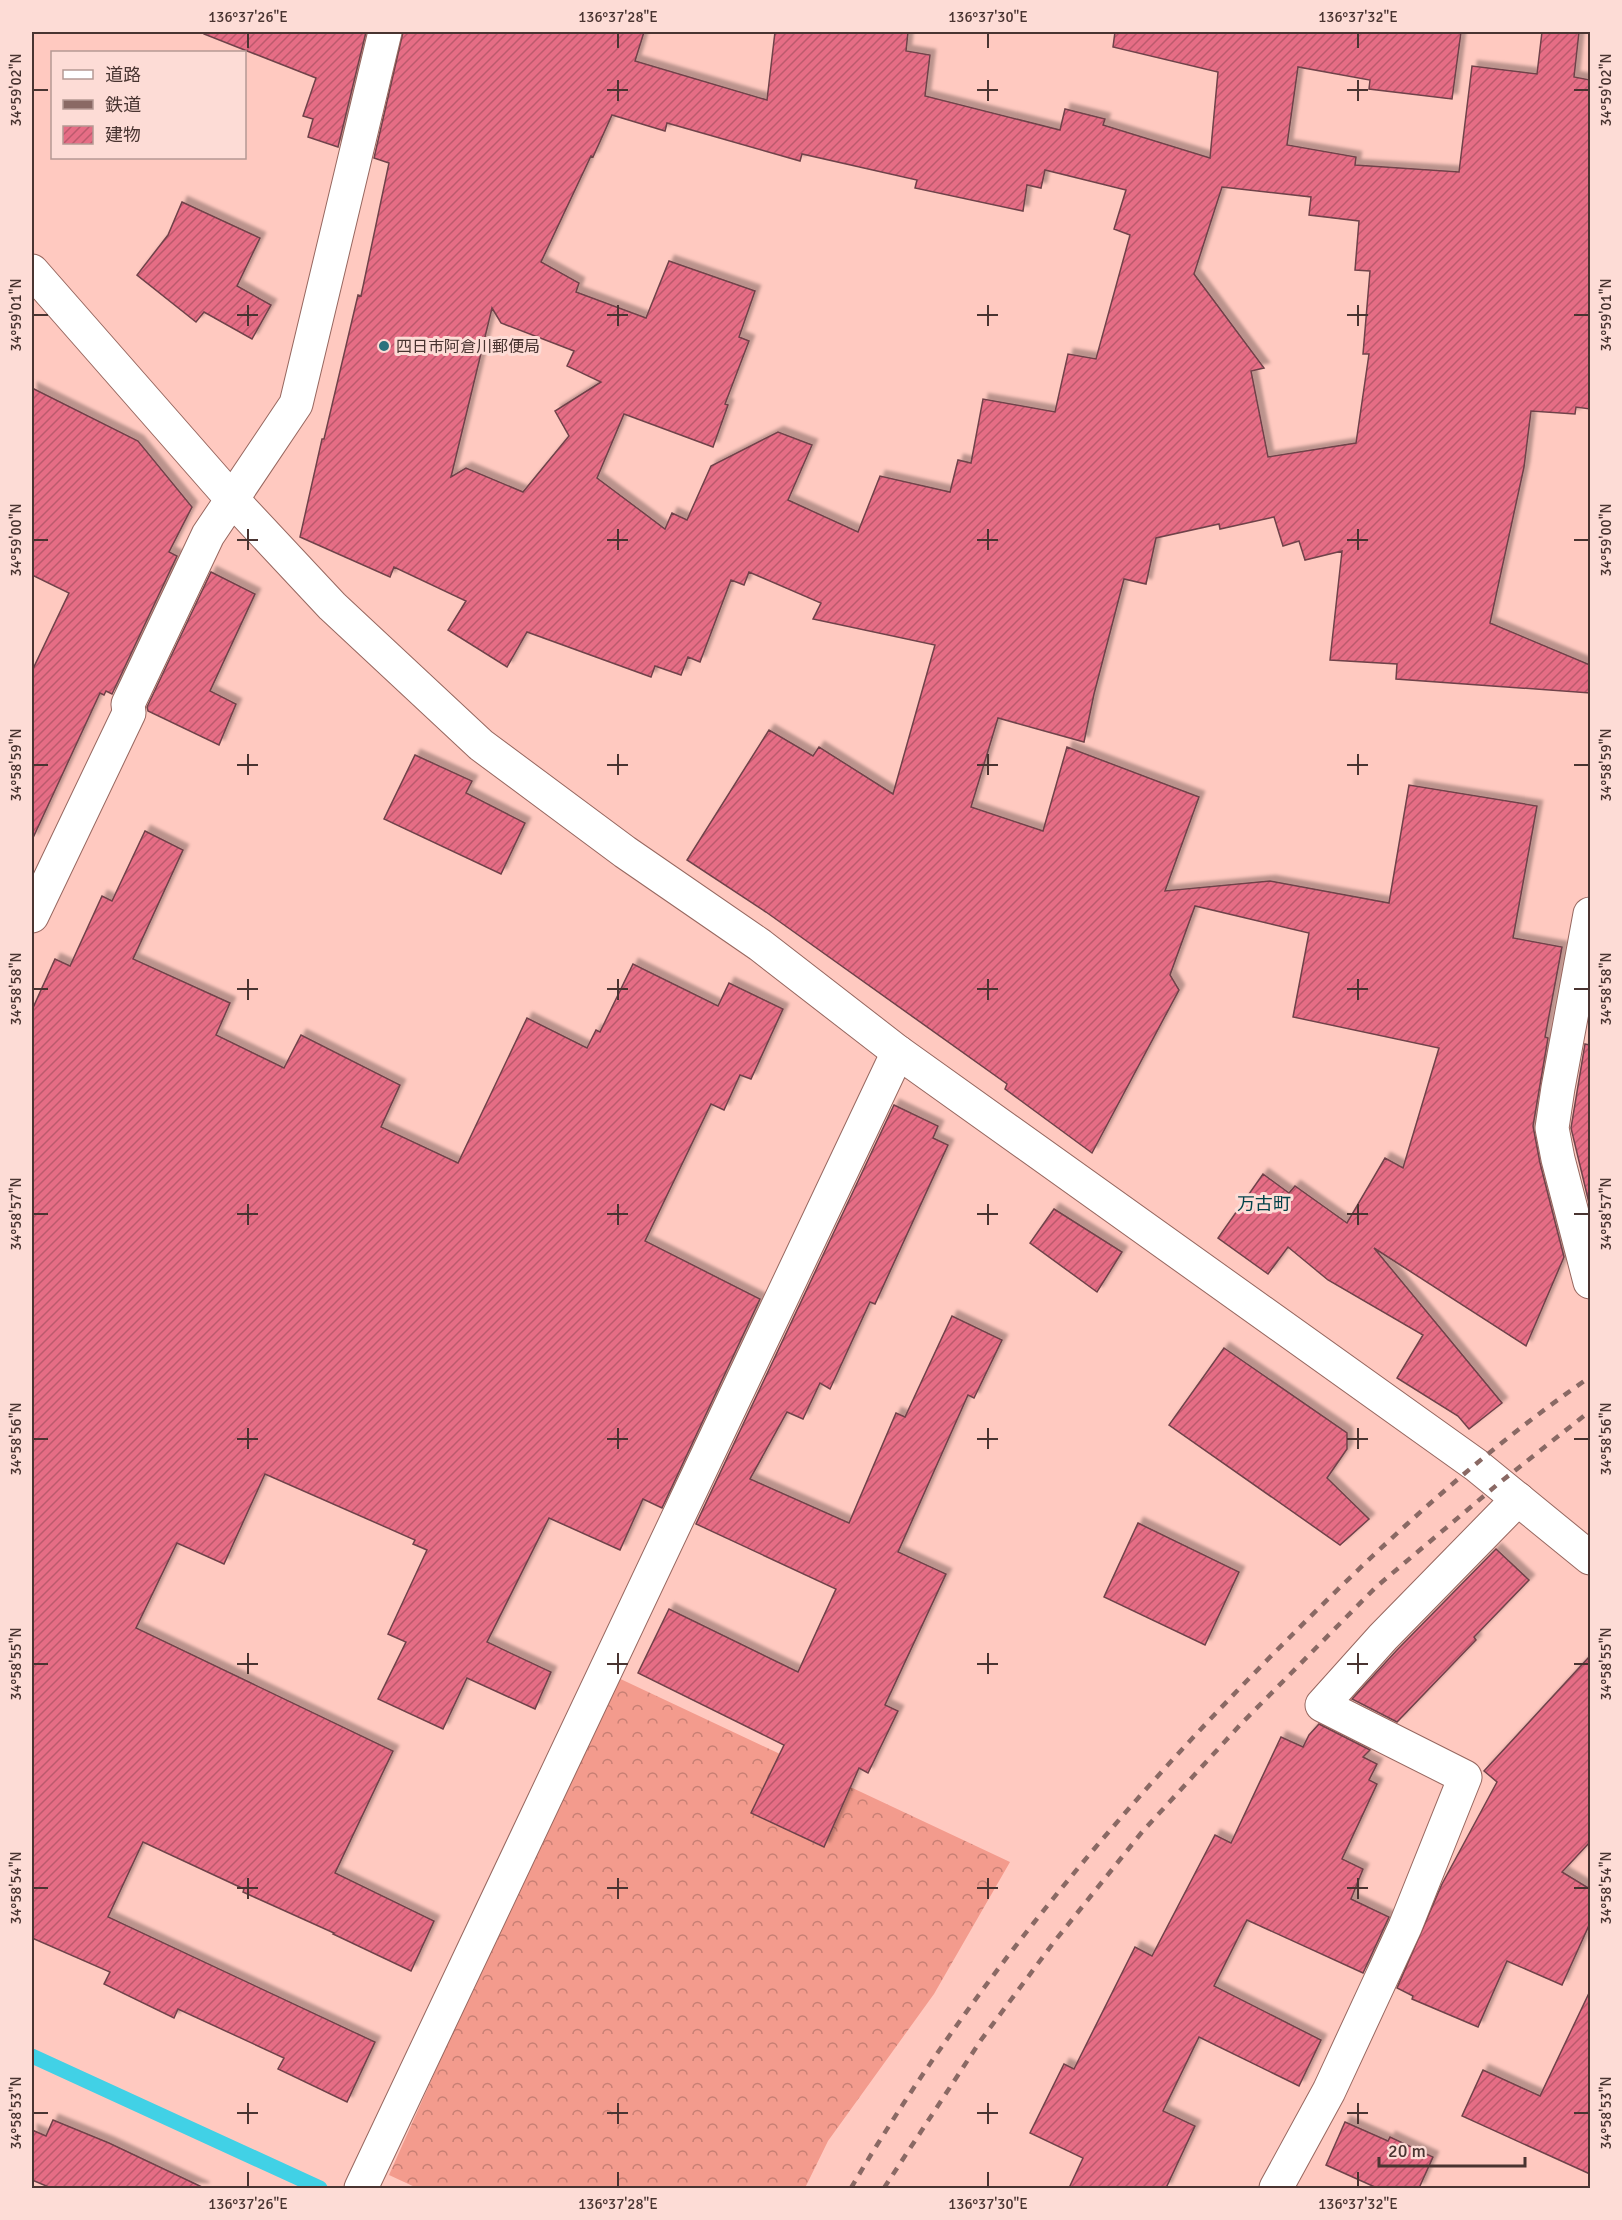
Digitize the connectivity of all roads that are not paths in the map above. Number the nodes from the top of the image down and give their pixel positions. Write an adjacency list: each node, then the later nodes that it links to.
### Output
1 (385, 32): 3 (street)
2 (32, 271): 3 (street)
3 (231, 498): 5 (street); 6 (street)
4 (1590, 914): 7 (street)
5 (32, 916)
6 (898, 1052): 8 (street); 10 (street)
7 (1590, 1282)
8 (1518, 1499): 9 (street); 11 (street)
9 (1590, 1558)
10 (361, 2188)
11 (1276, 2188)

